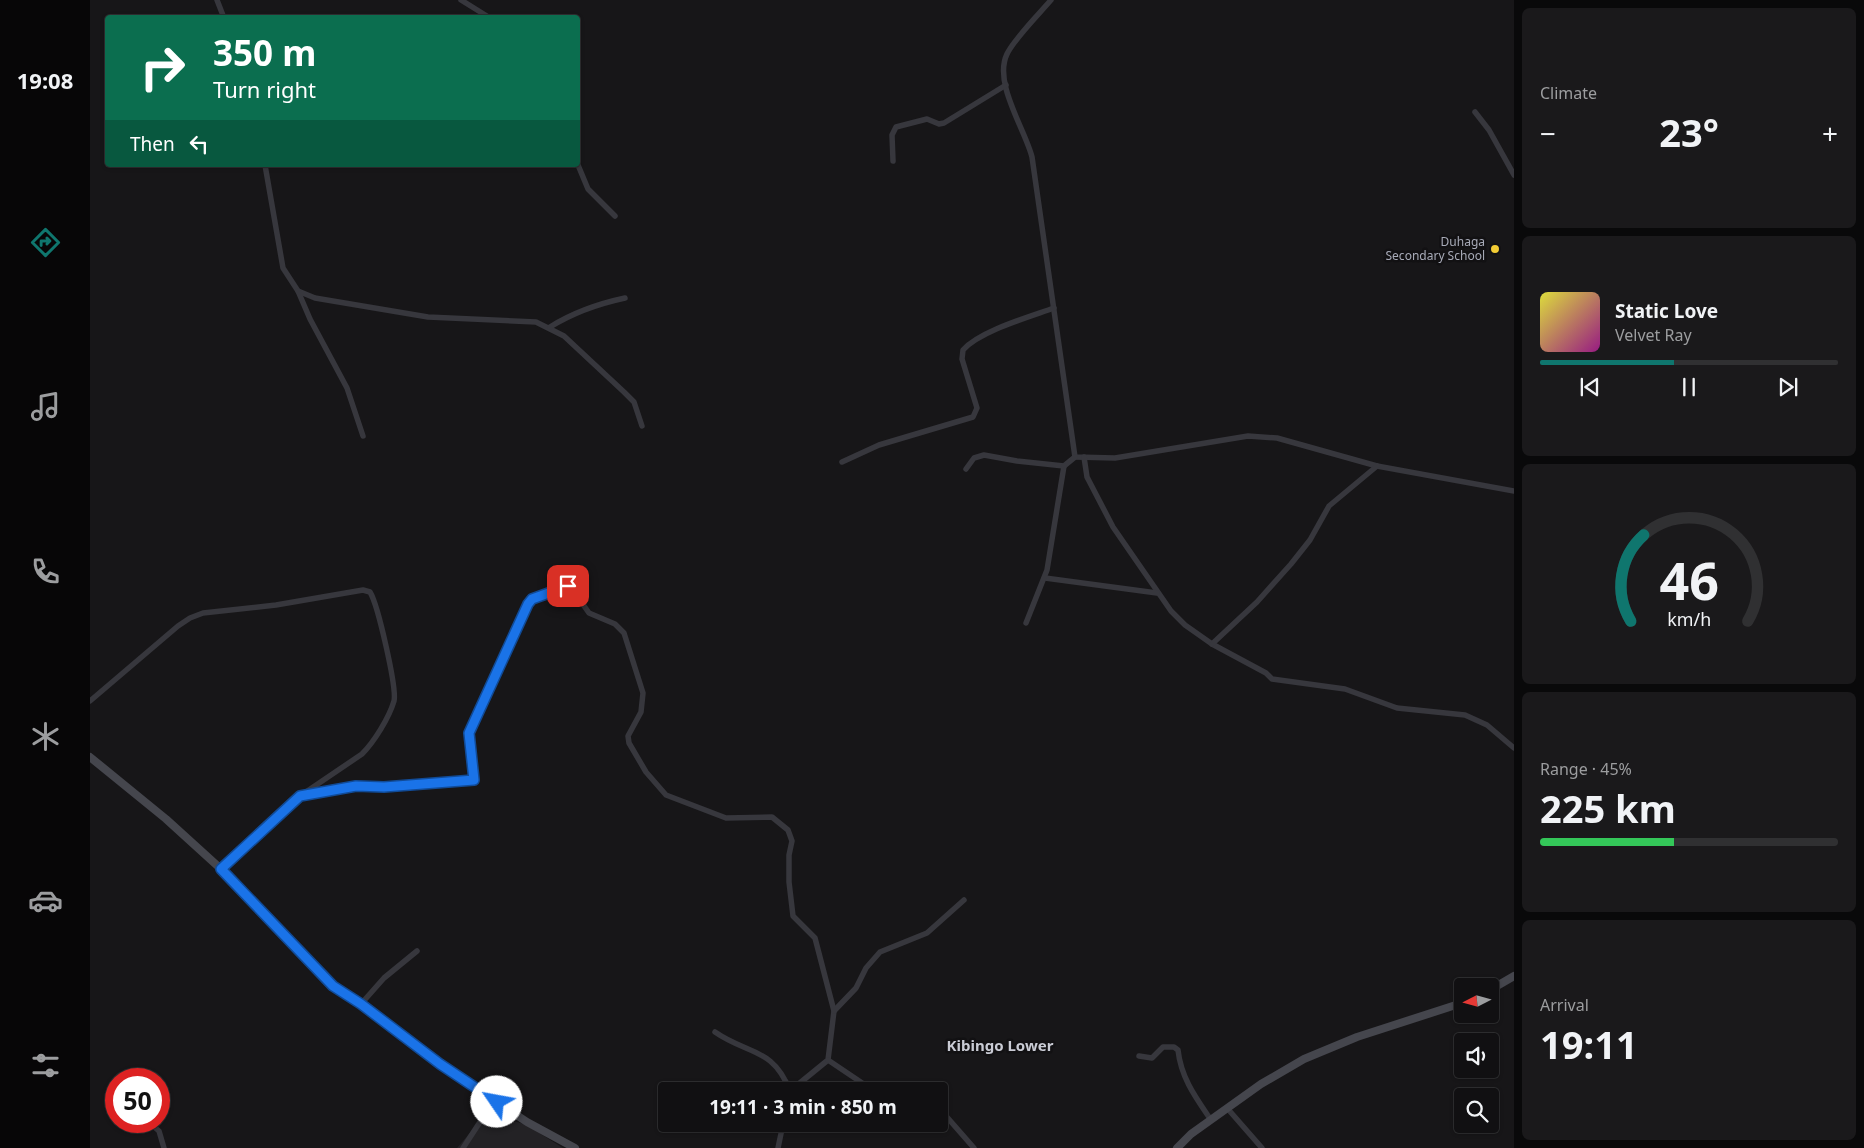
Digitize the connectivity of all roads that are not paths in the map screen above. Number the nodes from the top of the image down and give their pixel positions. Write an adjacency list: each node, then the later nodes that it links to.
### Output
1 (217, 0): 4 (street)
2 (461, 0): 5 (street)
3 (1051, 0): 6 (street)
4 (223, 15)
5 (485, 15)
6 (1006, 85): 8 (street); 15 (street)
7 (1475, 112): 11 (street)
8 (892, 161)
9 (265, 167): 13 (street)
10 (579, 167): 12 (street)
11 (1514, 175)
12 (615, 216)
13 (298, 291): 16 (street); 18 (street)
14 (625, 298): 16 (street)
15 (1054, 308): 20 (street); 21 (street)
16 (550, 327): 17 (street)
17 (642, 426)
18 (363, 436)
19 (1084, 456): 20 (street); 23 (street); 27 (street)
20 (1075, 458): 22 (street)
21 (842, 462)
22 (1064, 466): 24 (street); 26 (street)
23 (1376, 466): 25 (street); 29 (street)
24 (966, 468)
25 (1514, 491)
26 (1045, 578): 27 (street); 28 (street)
27 (1157, 592): 29 (street)
28 (1026, 624)
29 (1212, 644): 31 (street)
30 (90, 700): 33 (street)
31 (1514, 748)
32 (90, 757): 34 (main road)
33 (300, 796): 34 (street); 41 (street)
34 (221, 869): 39 (main road)
35 (964, 900): 41 (street)
36 (417, 950): 39 (street)
37 (1514, 976): 38 (main road)
38 (1499, 985)
39 (361, 1004): 48 (main road)
40 (1454, 1006): 49 (main road)
41 (834, 1011): 44 (street)
42 (716, 1032): 45 (street)
43 (1139, 1056): 51 (street)
44 (828, 1060): 46 (street); 47 (street)
45 (786, 1082)
46 (801, 1082)
47 (861, 1082)
48 (497, 1102): 55 (street); 56 (main road)
49 (1227, 1108): 51 (main road); 60 (street)
50 (948, 1118): 58 (street)
51 (1211, 1120): 59 (main road)
52 (781, 1132): 57 (street)
53 (160, 1133): 54 (street)
54 (164, 1148)
55 (463, 1148)
56 (576, 1148)
57 (778, 1148)
58 (974, 1148)
59 (1177, 1148)
60 (1262, 1148)

